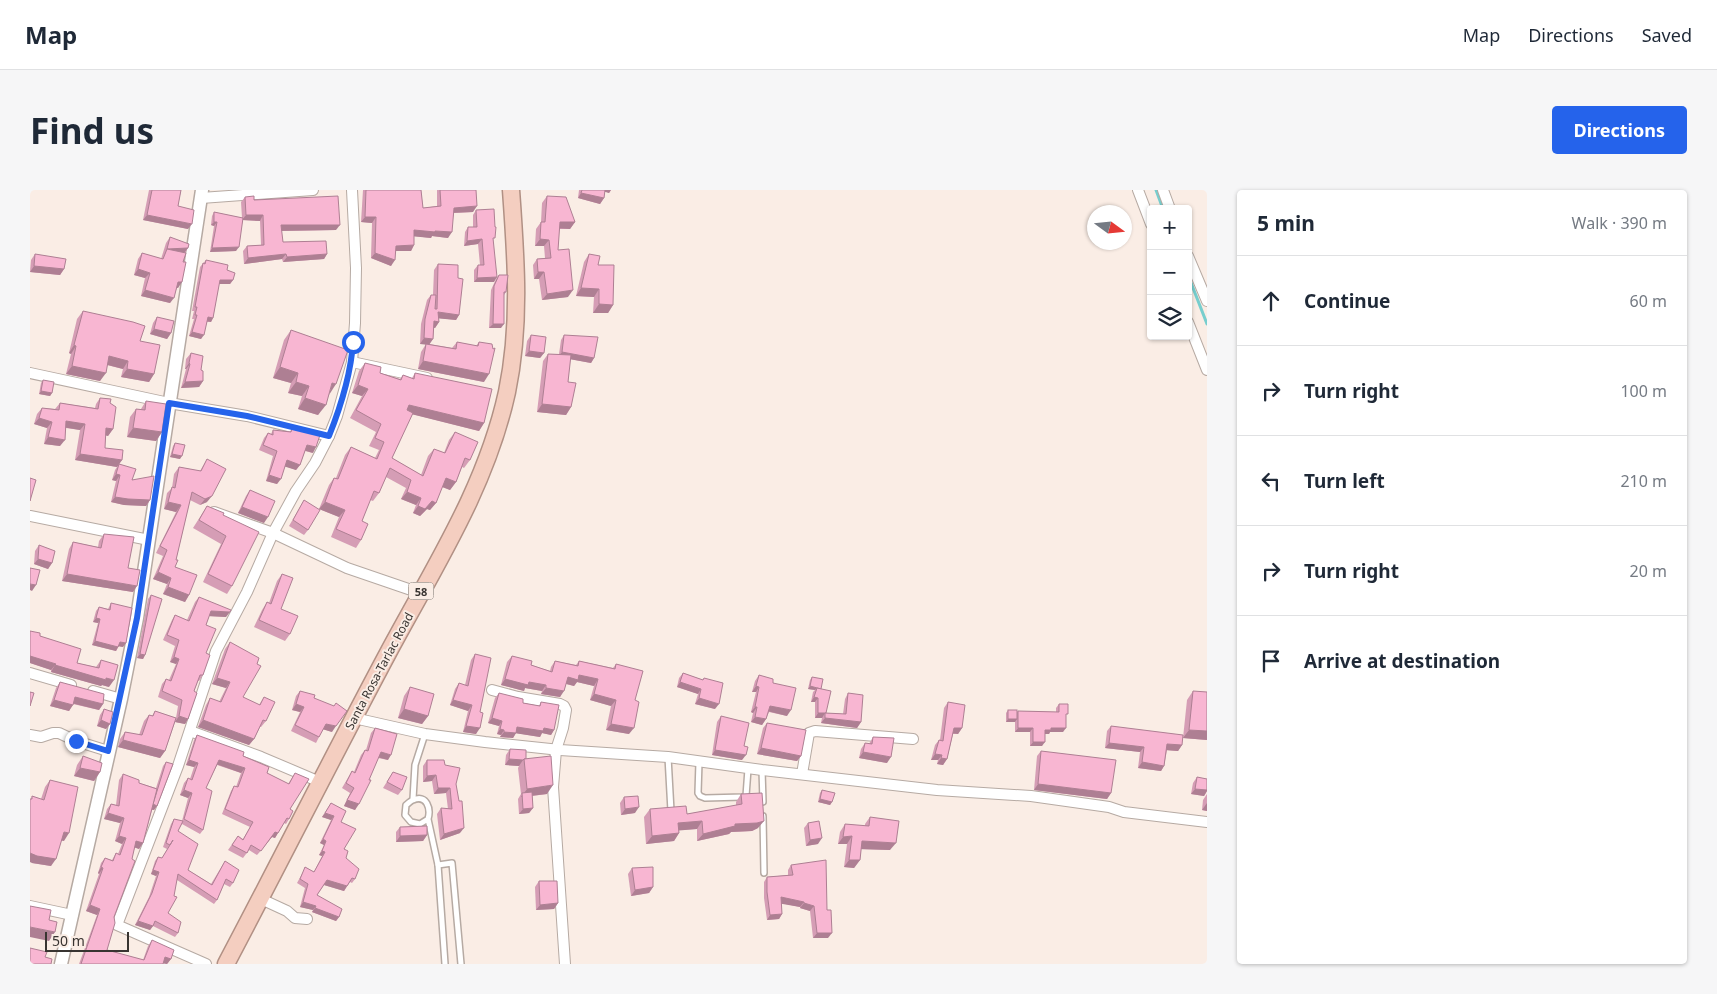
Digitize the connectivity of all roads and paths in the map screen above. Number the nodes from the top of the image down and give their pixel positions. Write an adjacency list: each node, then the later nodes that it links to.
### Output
1 (313, 190): 6 (street)
2 (352, 190): 13 (street)
3 (511, 190): 23 (highway, Santa Rosa-Tarlac Road / 58)
4 (1138, 190): 9 (street)
5 (1163, 190): 8 (street)
6 (270, 191): 7 (street)
7 (202, 194): 17 (street)
8 (1169, 205)
9 (1147, 214)
10 (1192, 265): 11 (street)
11 (1207, 301)
12 (1192, 332): 14 (street)
13 (352, 362): 16 (street); 18 (street)
14 (1207, 370)
15 (30, 373): 17 (street)
16 (434, 379)
17 (169, 403): 18 (street); 22 (street)
18 (329, 436): 21 (street)
19 (206, 509): 21 (street)
20 (30, 516): 22 (street)
21 (273, 534): 23 (street); 28 (street)
22 (149, 540): 26 (street)
23 (420, 593): 27 (highway, Santa Rosa-Tarlac Road / 58)
24 (30, 673): 26 (street)
25 (492, 690): 32 (street)
26 (120, 699): 33 (street)
27 (354, 718): 29 (street); 39 (highway, Santa Rosa-Tarlac Road / 58)
28 (190, 730): 39 (street); 51 (street)
29 (425, 734): 32 (street); 40 (lane)
30 (30, 735): 33 (street)
31 (913, 739): 38 (street)
32 (556, 750): 34 (street); 55 (street)
33 (108, 751): 48 (street)
34 (668, 757): 35 (street); 41 (lane)
35 (699, 762): 36 (street); 36 (lane)
36 (748, 768): 37 (street)
37 (762, 770): 38 (street); 45 (lane)
38 (802, 774): 43 (street)
39 (320, 782): 46 (highway, Santa Rosa-Tarlac Road / 58)
40 (413, 800): 42 (lane); 42 (lane)
41 (671, 811)
42 (428, 819): 44 (lane)
43 (1207, 822)
44 (438, 865): 53 (lane); 54 (lane)
45 (764, 873)
46 (261, 899): 49 (street); 52 (highway, Santa Rosa-Tarlac Road / 58)
47 (30, 906): 48 (street)
48 (72, 915): 50 (street)
49 (307, 920)
50 (61, 964)
51 (206, 964)
52 (226, 964)
53 (446, 964)
54 (461, 964)
55 (565, 964)

